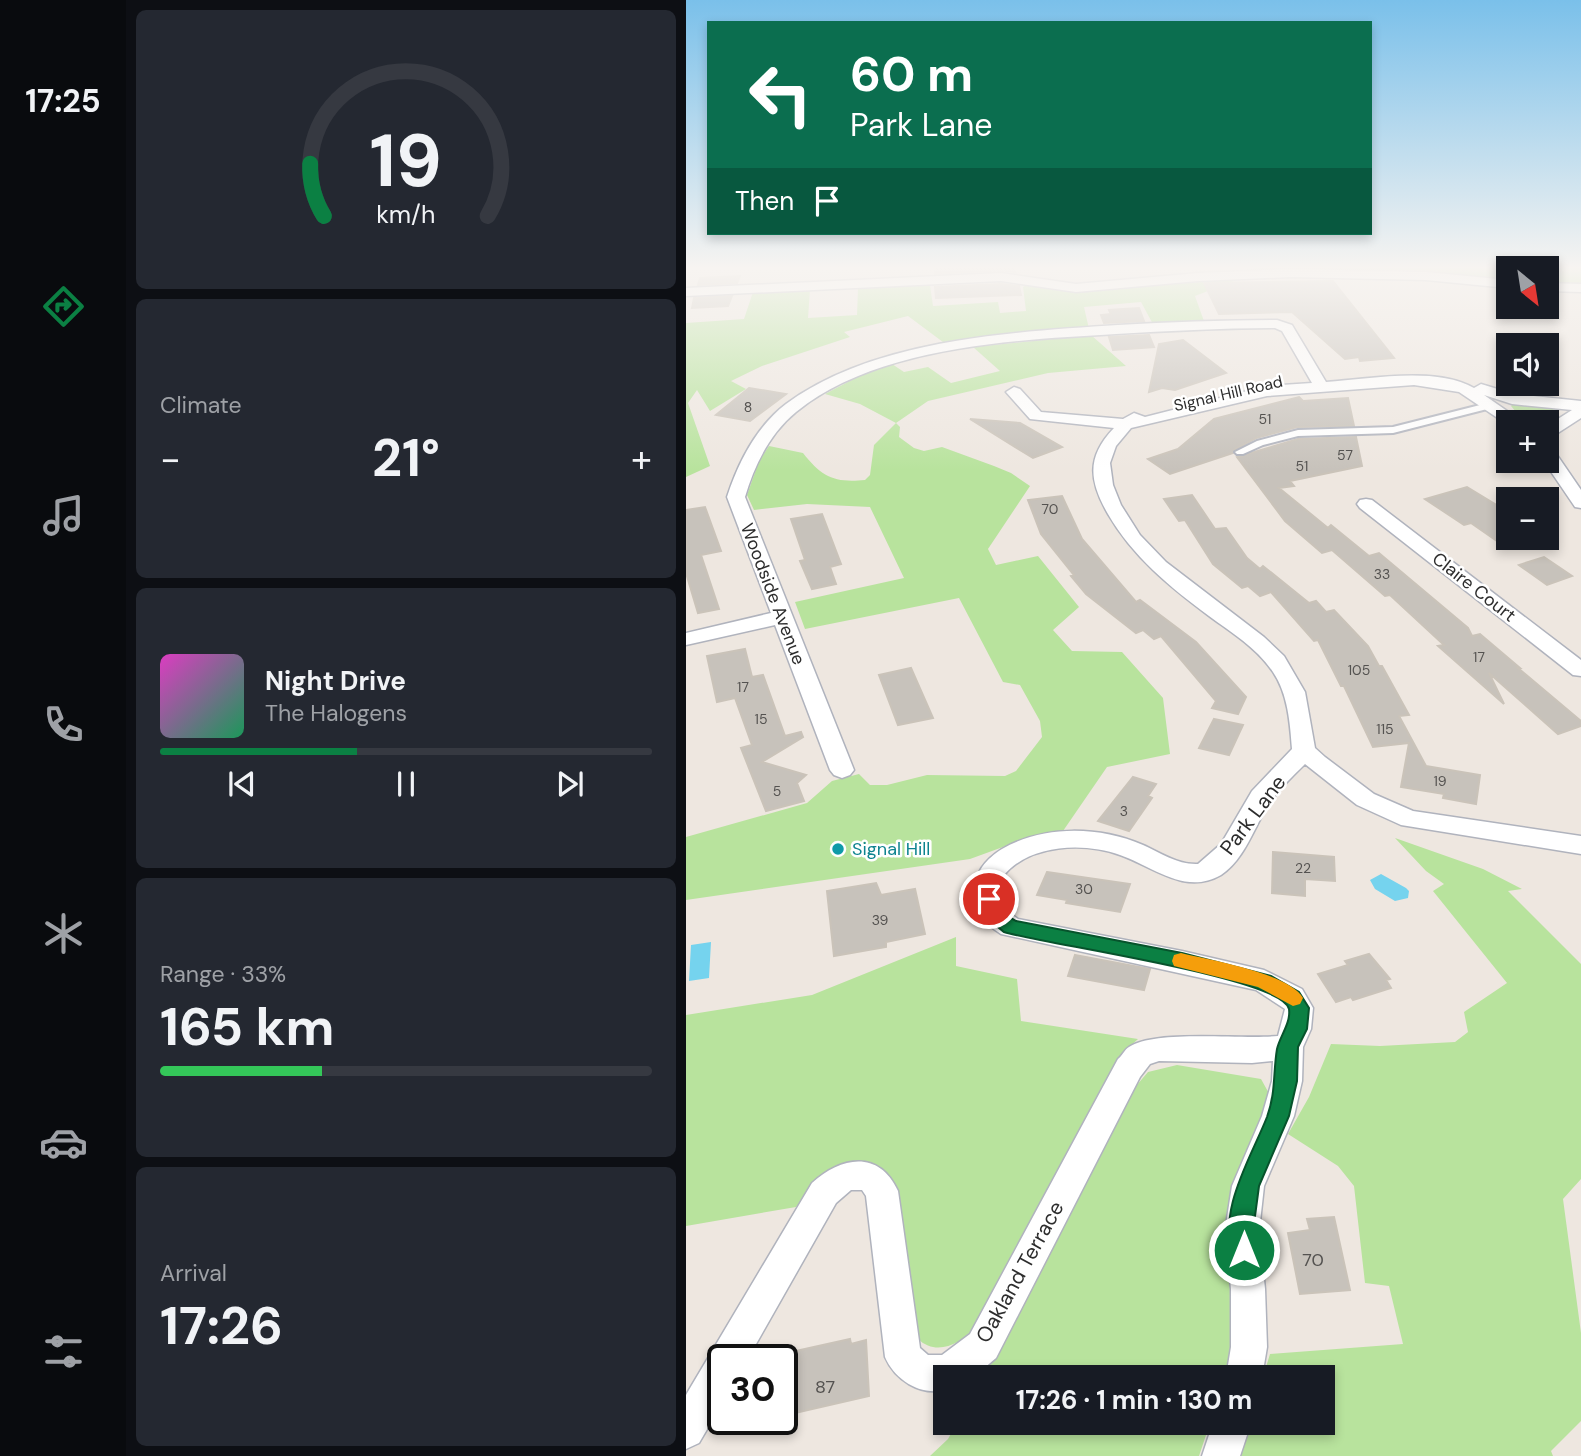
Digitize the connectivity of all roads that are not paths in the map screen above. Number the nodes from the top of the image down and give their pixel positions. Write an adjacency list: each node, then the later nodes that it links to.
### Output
1 (1068, 334): 14 (street, Woodside Avenue)
2 (1288, 334): 3 (street, Woodside Avenue)
3 (1318, 382): 5 (street, Signal Hill Road); 8 (street, Signal Hill Road)
4 (1014, 391): 8 (street, Signal Hill Road)
5 (1485, 397): 6 (street, Signal Hill Road); 7 (street); 10 (lane)
6 (1581, 408): 9 (street)
7 (1501, 410)
8 (1126, 424): 17 (street)
9 (1559, 425)
10 (1240, 453)
11 (1559, 471): 12 (street)
12 (1581, 503)
13 (1366, 504): 16 (street, Claire Court)
14 (782, 617): 15 (street); 18 (street, Woodside Avenue)
15 (686, 639)
16 (1581, 670)
17 (1304, 750): 19 (street); 20 (street, Park Lane)
18 (842, 770)
19 (1581, 845)
20 (1288, 1047): 21 (street, Oakland Terrace); 22 (street, Park Lane)
21 (736, 1344)
22 (1246, 1365)
23 (707, 1394): 24 (street)
24 (686, 1430)
25 (1228, 1435): 26 (street)
26 (1221, 1456)

